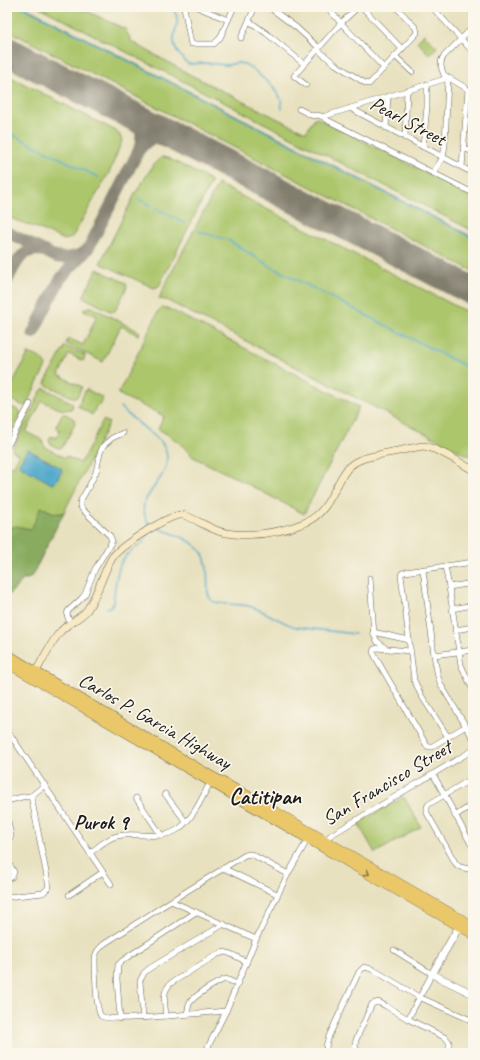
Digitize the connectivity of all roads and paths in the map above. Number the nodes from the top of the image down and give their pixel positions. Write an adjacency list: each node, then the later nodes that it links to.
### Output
1 (184, 7): 13 (street)
2 (197, 7): 13 (street)
3 (234, 7): 13 (street)
4 (255, 7): 14 (street)
5 (268, 7): 19 (street)
6 (327, 7): 15 (street)
7 (358, 7): 15 (street)
8 (362, 7): 20 (street)
9 (396, 7): 20 (street)
10 (432, 7): 18 (street)
11 (468, 7): 12 (street)
12 (473, 13)
13 (228, 20)
14 (249, 20): 17 (street); 23 (street)
15 (341, 23): 19 (street); 24 (street)
16 (473, 27): 18 (street)
17 (241, 38)
18 (460, 39): 21 (street); 26 (street)
19 (318, 49): 23 (street); 24 (street)
20 (402, 49): 22 (street)
21 (473, 52)
22 (395, 56): 24 (street); 25 (street)
23 (304, 64): 28 (street)
24 (384, 68)
25 (412, 72)
26 (448, 78): 27 (street); 30 (street); 40 (street)
27 (427, 84): 29 (street); 37 (street)
28 (306, 85)
29 (407, 90): 31 (street); 36 (street)
30 (471, 95): 38 (street)
31 (388, 96): 32 (street); 35 (street)
32 (350, 108): 34 (street); 35 (street, Pearl Street)
33 (299, 109): 34 (street)
34 (324, 117): 42 (street)
35 (386, 128): 36 (street, Pearl Street)
36 (406, 138): 37 (street, Pearl Street)
37 (423, 147): 40 (street, Pearl Street)
38 (463, 148): 39 (street); 41 (street)
39 (473, 152)
40 (442, 157): 41 (street, Pearl Street); 42 (street)
41 (462, 167): 43 (street, Pearl Street)
42 (433, 173): 44 (street)
43 (473, 173)
44 (473, 193)
45 (30, 404): 47 (street)
46 (123, 433): 57 (street)
47 (7, 447)
48 (473, 470): 57 (main road)
49 (473, 562): 50 (street)
50 (445, 566): 51 (street); 54 (street)
51 (423, 570): 61 (street); 67 (street)
52 (370, 578): 60 (street)
53 (473, 583): 54 (street)
54 (449, 587): 56 (street)
55 (473, 605): 56 (street)
56 (452, 609): 59 (street)
57 (70, 623): 69 (main road)
58 (473, 627): 59 (street)
59 (456, 630): 65 (street)
60 (373, 632): 61 (street); 62 (street)
61 (409, 640): 64 (street)
62 (385, 648): 64 (street); 74 (street)
63 (473, 650): 65 (street)
64 (410, 651): 74 (street)
65 (459, 652): 67 (street); 71 (street)
66 (7, 654): 69 (highway, Carlos P. Garcia Highway)
67 (434, 655): 72 (street)
68 (7, 662): 70 (highway, Carlos P. Garcia Highway)
69 (36, 672): 70 (highway, Carlos P. Garcia Highway)
70 (58, 689): 79 (highway, Carlos P. Garcia Highway)
71 (473, 690)
72 (466, 726): 74 (street); 75 (street)
73 (7, 730): 80 (street)
74 (448, 737)
75 (473, 738)
76 (473, 750): 77 (street, San Francisco Street)
77 (433, 774): 82 (street); 93 (street, San Francisco Street)
78 (473, 778): 82 (street)
79 (212, 780): 89 (street); 92 (highway, Carlos P. Garcia Highway)
80 (45, 785): 83 (street); 95 (street)
81 (165, 794): 89 (street)
82 (444, 795): 88 (street); 98 (street)
83 (31, 796): 85 (street); 105 (street)
84 (136, 798): 90 (street)
85 (7, 801)
86 (473, 804): 88 (street)
87 (7, 816): 91 (street)
88 (455, 816): 94 (street)
89 (186, 822): 90 (street)
90 (162, 835): 95 (street)
91 (11, 836)
92 (309, 836): 93 (highway, Carlos P. Garcia Highway); 100 (street)
93 (322, 843): 108 (highway, Carlos P. Garcia Highway)
94 (473, 846)
95 (90, 853): 99 (street)
96 (7, 866): 101 (street)
97 (223, 868): 100 (street); 103 (street); 106 (street)
98 (473, 870)
99 (103, 872): 102 (street); 104 (street)
100 (288, 874): 103 (street)
101 (7, 879)
102 (111, 884)
103 (277, 894): 112 (street)
104 (69, 895)
105 (7, 896)
106 (171, 901): 107 (street); 123 (street)
107 (196, 912): 109 (street); 123 (street)
108 (460, 923): 110 (highway, Carlos P. Garcia Highway); 111 (highway, Carlos P. Garcia Highway); 115 (street)
109 (224, 924): 112 (street); 122 (street)
110 (473, 926)
111 (473, 934)
112 (256, 939): 114 (street)
113 (394, 950): 115 (street)
114 (247, 962): 116 (street); 121 (street)
115 (432, 974): 117 (street); 118 (street)
116 (237, 984): 119 (street); 120 (street)
117 (473, 994)
118 (419, 997): 124 (street); 125 (street); 127 (street)
119 (226, 1011): 120 (street); 126 (street)
120 (187, 1014): 121 (street)
121 (166, 1016): 122 (street)
122 (143, 1018): 123 (street)
123 (120, 1019)
124 (408, 1019): 128 (street); 129 (street)
125 (473, 1022)
126 (205, 1053)
127 (327, 1053)
128 (358, 1053)
129 (449, 1053)

